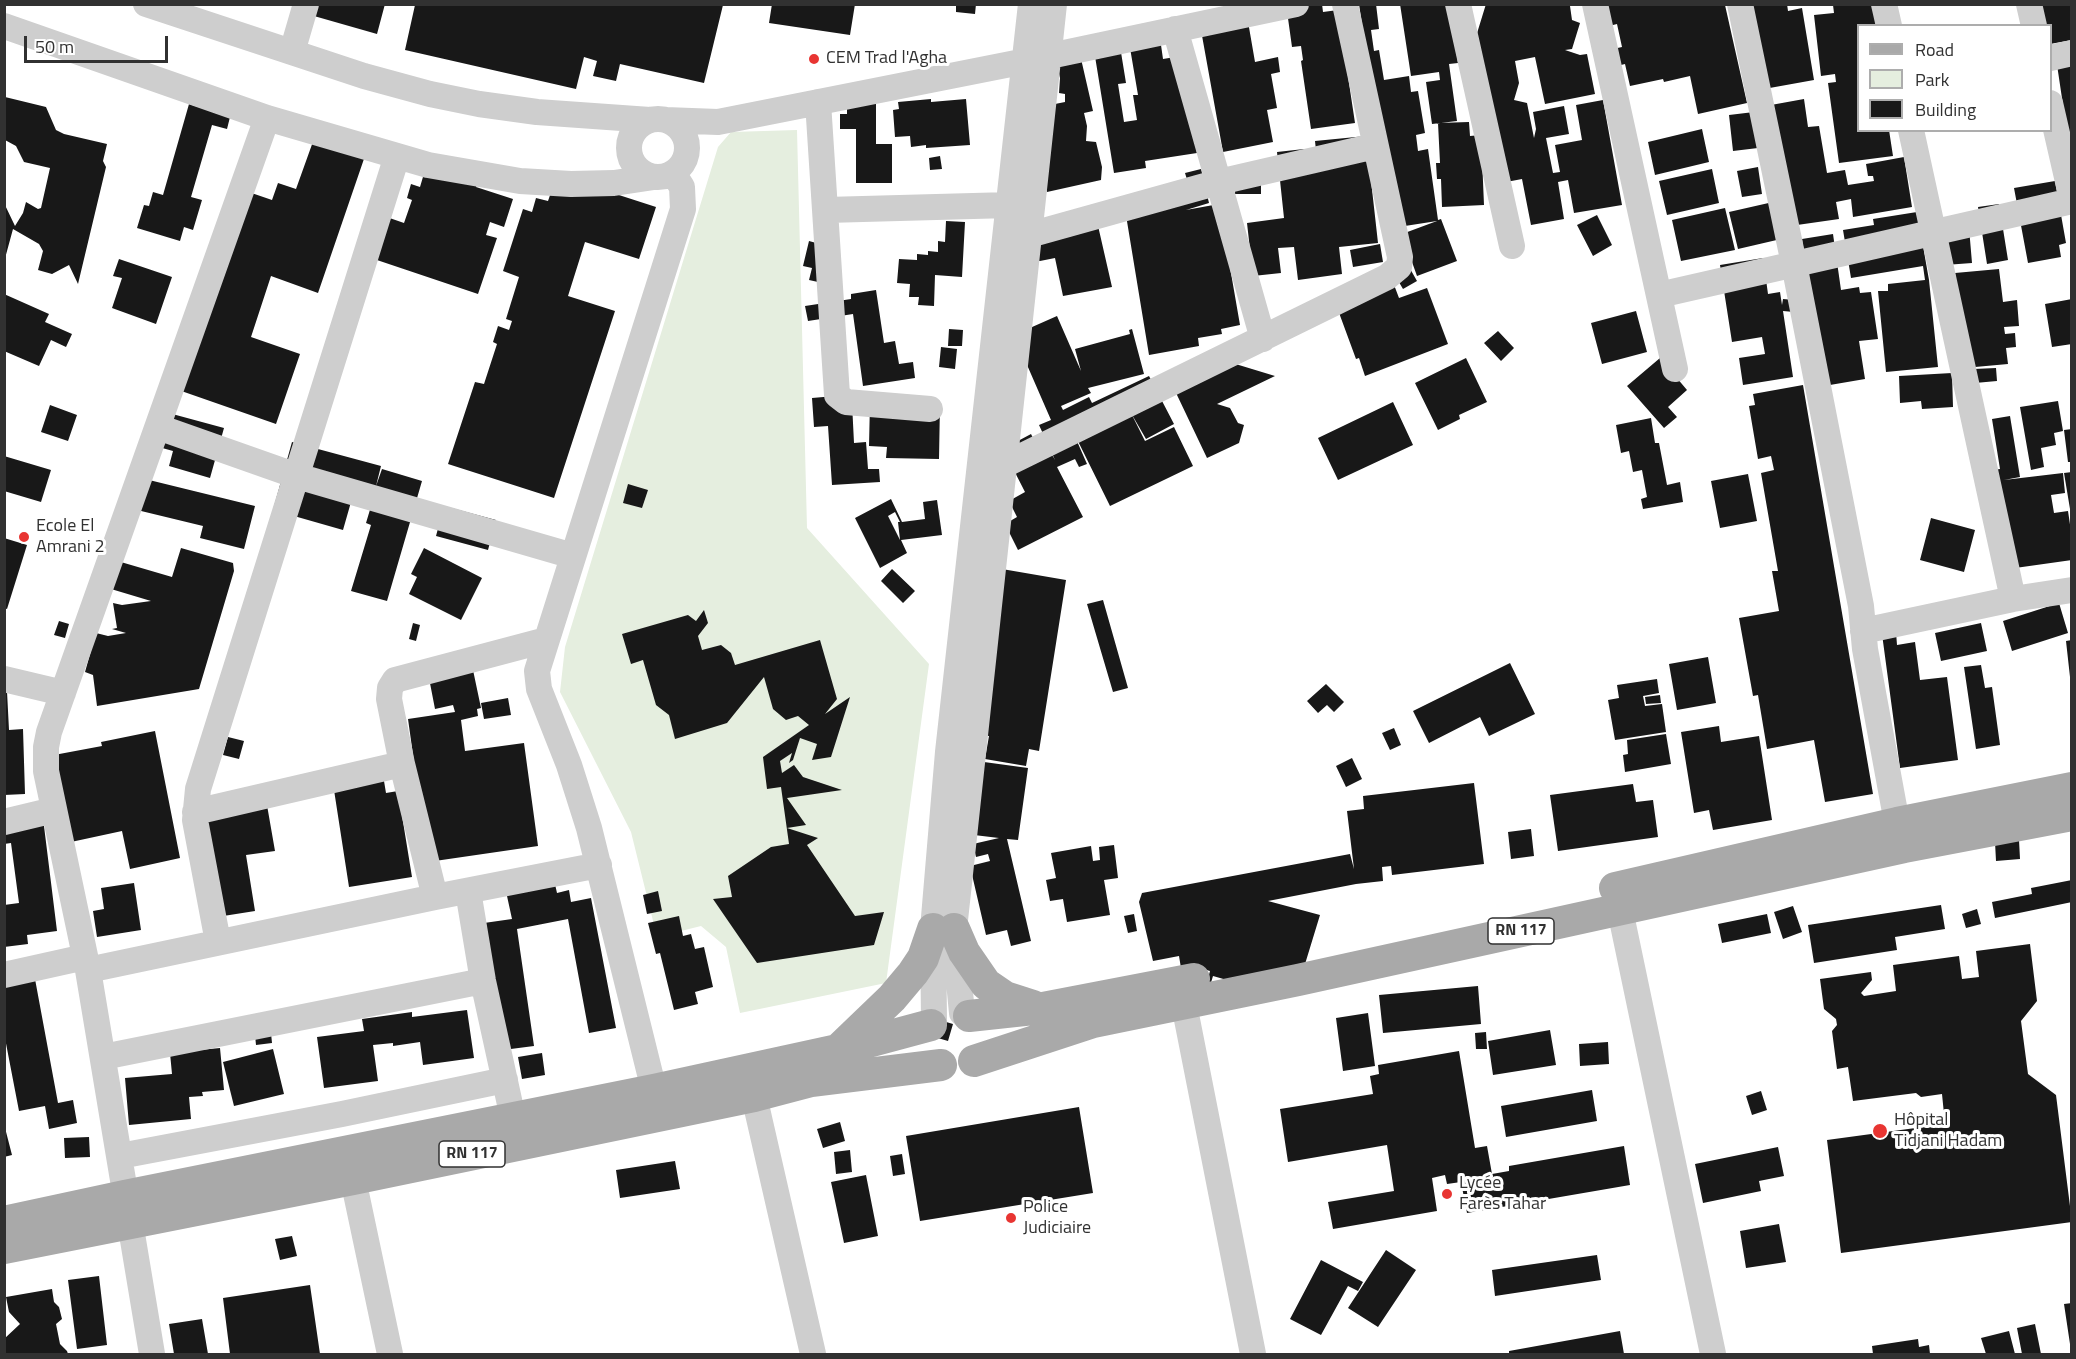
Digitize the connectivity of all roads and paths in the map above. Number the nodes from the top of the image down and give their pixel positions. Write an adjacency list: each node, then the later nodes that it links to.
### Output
1 (146, 4): 16 (street)
2 (306, 4): 16 (street)
3 (1032, 4): 18 (street)
4 (1054, 4): 18 (street)
5 (1296, 4): 14 (street)
6 (1345, 4): 26 (street)
7 (1458, 4): 35 (street)
8 (1595, 4): 37 (street)
9 (1740, 4): 36 (street)
10 (1884, 4): 12 (street)
11 (2030, 4): 13 (street)
12 (1889, 24)
13 (2034, 24)
14 (1175, 29): 18 (street); 29 (street)
15 (6, 32): 22 (street)
16 (292, 52): 23 (street)
17 (2072, 53): 19 (street)
18 (1037, 58): 20 (street); 31 (street); 34 (street)
19 (2052, 58)
20 (818, 102): 24 (street); 32 (street)
21 (2052, 112): 30 (street)
22 (267, 118): 27 (street); 41 (street)
23 (658, 120): 24 (street); 28 (street); 28 (street)
24 (718, 122): 28 (street)
25 (1911, 132): 33 (street)
26 (1376, 146): 29 (street); 38 (street)
27 (397, 156): 28 (street); 43 (street)
28 (669, 172): 44 (street)
29 (1219, 182): 34 (street); 38 (street)
30 (2072, 200): 33 (street)
31 (1010, 205): 32 (street); 62 (street)
32 (826, 210): 40 (street)
33 (1933, 233): 36 (street); 46 (street)
34 (1029, 236): 42 (street)
35 (1512, 246)
36 (1794, 264): 37 (street); 47 (street)
37 (1659, 295): 39 (street)
38 (1263, 339): 42 (street)
39 (1675, 369)
40 (930, 409)
41 (158, 427): 43 (street); 50 (street)
42 (1004, 465): 62 (street)
43 (297, 476): 44 (street); 54 (street)
44 (573, 556): 48 (street)
45 (2072, 590): 46 (street)
46 (2013, 600): 47 (street)
47 (1863, 631): 57 (street)
48 (546, 640): 51 (street); 58 (street)
49 (4, 679): 50 (street)
50 (63, 693): 53 (street)
51 (402, 764): 54 (street); 60 (street)
52 (2072, 788): 57 (main road, RN 117)
53 (54, 810): 56 (street); 64 (street)
54 (195, 812): 63 (street)
55 (2072, 815): 61 (main road, RN 117)
56 (4, 822)
57 (1897, 823): 61 (main road, RN 117)
58 (599, 866): 59 (street); 75 (street)
59 (468, 891): 60 (street); 66 (street)
60 (435, 897): 63 (street)
61 (1617, 899): 67 (main road, RN 117); 90 (street)
62 (943, 929): 68 (main road); 69 (street); 70 (main road)
63 (218, 942): 64 (street)
64 (86, 964): 65 (street); 71 (street)
65 (4, 975)
66 (483, 981): 71 (street); 74 (street)
67 (1181, 992): 68 (main road, RN 117); 72 (main road, RN 117); 89 (street)
68 (1043, 1008): 69 (main road, RN 117)
69 (949, 1019): 70 (main road, RN 117); 72 (main road); 73 (main road)
70 (838, 1050): 75 (main road, RN 117)
71 (103, 1057): 81 (street)
72 (974, 1061): 73 (main road)
73 (941, 1065): 76 (main road, RN 117)
74 (505, 1080): 78 (street); 79 (street)
75 (654, 1090): 77 (main road, RN 117)
76 (754, 1096): 77 (main road, RN 117); 88 (street)
77 (591, 1116): 79 (main road, RN 117); 82 (main road, RN 117)
78 (321, 1118): 80 (street); 81 (street)
79 (513, 1118): 80 (main road, RN 117)
80 (330, 1155): 83 (main road, RN 117)
81 (120, 1156): 83 (street)
82 (353, 1179): 83 (main road, RN 117); 87 (street)
83 (128, 1210): 84 (main road, RN 117); 85 (main road, RN 117); 86 (street)
84 (4, 1222)
85 (4, 1248)
86 (152, 1354)
87 (390, 1354)
88 (813, 1354)
89 (1253, 1354)
90 (1713, 1354)

